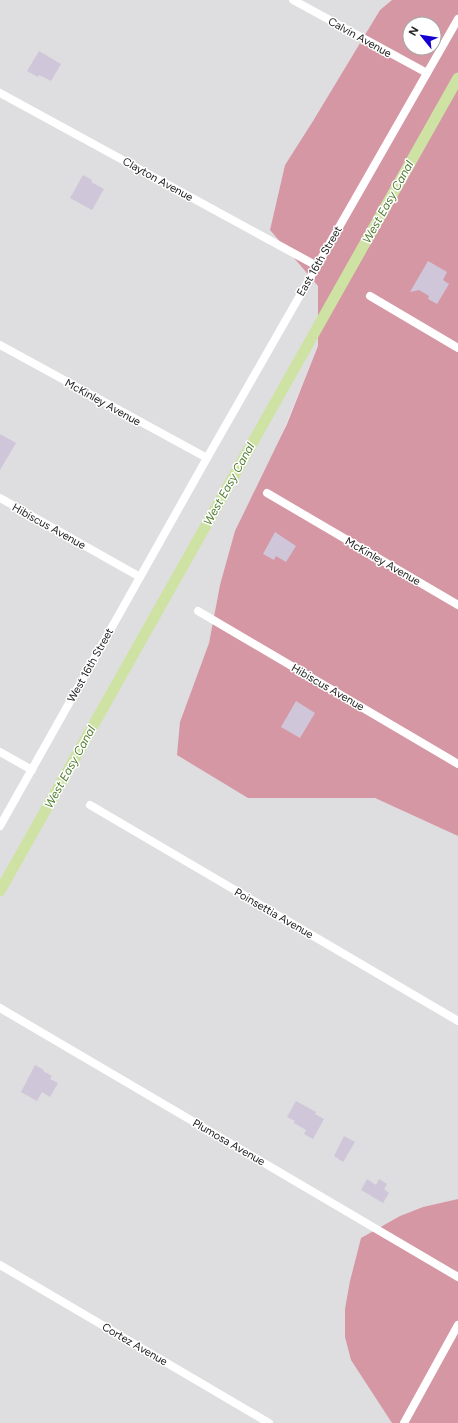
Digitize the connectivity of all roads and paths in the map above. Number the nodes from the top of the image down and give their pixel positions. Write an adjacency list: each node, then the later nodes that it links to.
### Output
1 (293, 0): 3 (street, Calvin Avenue)
2 (458, 19): 3 (street, East 16th Street)
3 (427, 73): 5 (street, East 16th Street)
4 (0, 93): 5 (street, Clayton Avenue)
5 (317, 266): 9 (street, East 16th Street)
6 (370, 296): 8 (street)
7 (0, 345): 9 (street, McKinley Avenue)
8 (458, 348)
9 (206, 458): 12 (street, East 16th Street)
10 (267, 494): 14 (street, McKinley Avenue)
11 (0, 498): 13 (street, Hibiscus Avenue)
12 (181, 504): 13 (street, West 16th Street)
13 (140, 577): 18 (street, West 16th Street)
14 (458, 605)
15 (198, 611): 17 (street, Hibiscus Avenue)
16 (0, 752): 18 (street)
17 (458, 764)
18 (32, 770): 20 (street, West 16th Street)
19 (90, 805): 22 (street, Poinsettia Avenue)
20 (0, 826)
21 (0, 1008): 24 (street, Plumosa Avenue)
22 (458, 1020)
23 (0, 1265): 26 (street, Cortez Avenue)
24 (458, 1277)
25 (458, 1325): 27 (street)
26 (269, 1423)
27 (404, 1423)

